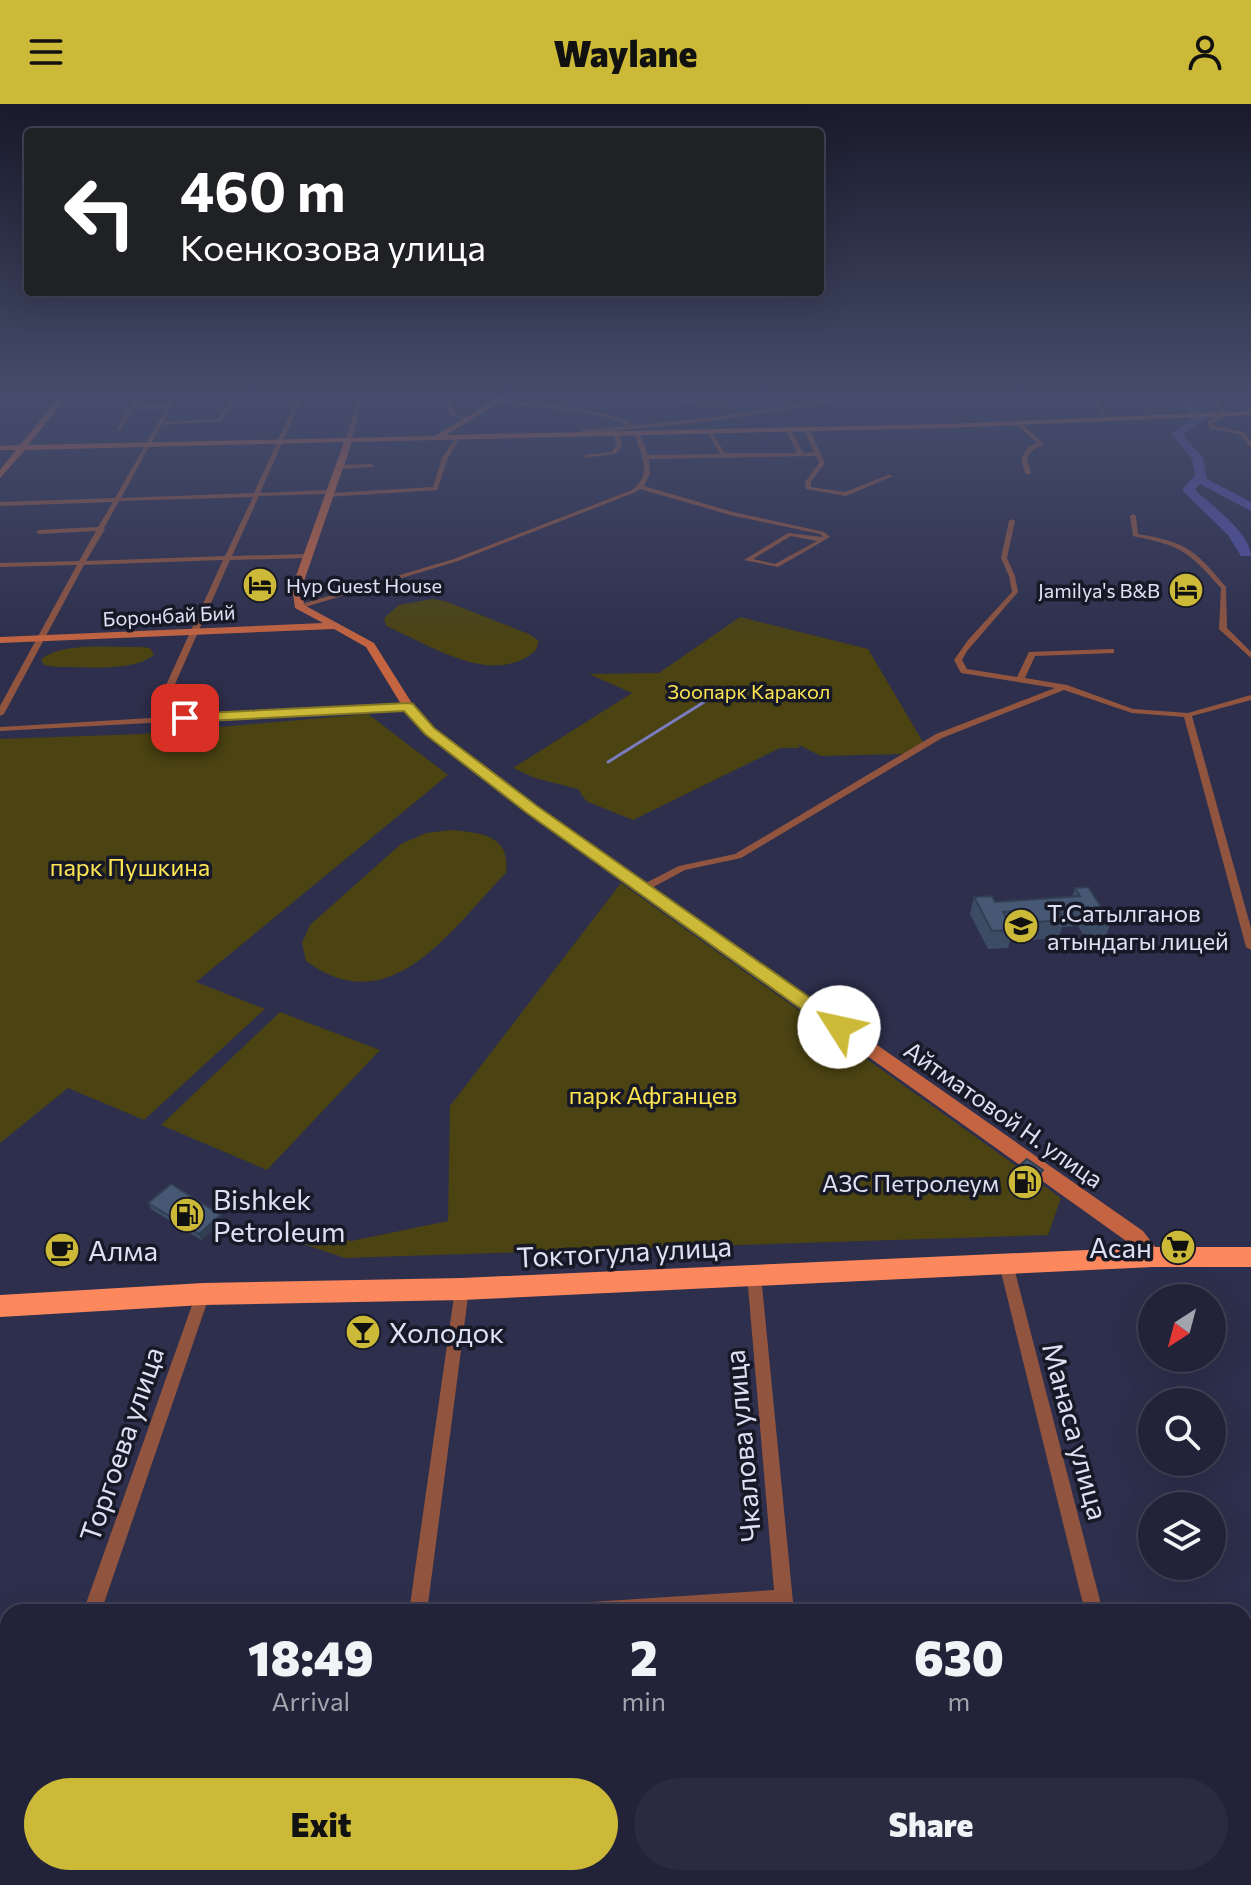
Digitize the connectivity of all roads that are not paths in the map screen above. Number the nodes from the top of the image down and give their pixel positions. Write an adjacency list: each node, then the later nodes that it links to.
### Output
1 (129, 479): 11 (street)
2 (262, 479): 10 (street)
3 (334, 479): 9 (main road)
4 (438, 479): 9 (street)
5 (645, 479): 8 (street)
6 (812, 479): 7 (street)
7 (883, 479)
8 (640, 487): 17 (street); 22 (street)
9 (328, 494): 10 (street); 18 (main road)
10 (254, 496): 11 (street); 19 (street)
11 (118, 500): 12 (street); 15 (street)
12 (0, 504)
13 (1133, 516): 28 (street)
14 (1012, 521): 29 (street)
15 (102, 529): 16 (street); 20 (street)
16 (39, 532)
17 (823, 540): 17 (street)
18 (308, 556): 19 (street); 22 (main road)
19 (226, 558): 20 (street); 24 (street)
20 (84, 563): 21 (street); 25 (street)
21 (0, 565)
22 (299, 606): 23 (main road, Айтматовой Н. улица)
23 (340, 626): 24 (main road, Боронбай Бий); 32 (main road, Айтматовой Н. улица)
24 (194, 632): 25 (main road, Боронбай Бий); 35 (street)
25 (38, 638): 26 (main road, Боронбай Бий); 33 (street)
26 (0, 640)
27 (1111, 651): 29 (street)
28 (1251, 656)
29 (1020, 680): 30 (street)
30 (1064, 687): 34 (street); 37 (street)
31 (1251, 697): 34 (street)
32 (408, 707): 35 (street); 37 (main road, Айтматовой Н. улица)
33 (0, 714)
34 (1188, 715): 38 (street)
35 (155, 719): 36 (street)
36 (0, 729)
37 (642, 889): 39 (main road, Айтматовой Н. улица)
38 (1251, 947)
39 (1153, 1257): 40 (highway, Токтогула улица); 41 (highway, Токтогула улица)
40 (1249, 1261)
41 (1006, 1264): 42 (highway, Токтогула улица); 49 (street, Манаса улица)
42 (754, 1275): 43 (highway, Токтогула улица); 48 (street, Чкалова улица)
43 (462, 1289): 44 (highway, Токтогула улица); 47 (street)
44 (203, 1294): 45 (highway, Токтогула улица); 46 (street, Торгоева улица)
45 (0, 1306)
46 (95, 1604)
47 (419, 1604)
48 (784, 1604)
49 (1092, 1604)

